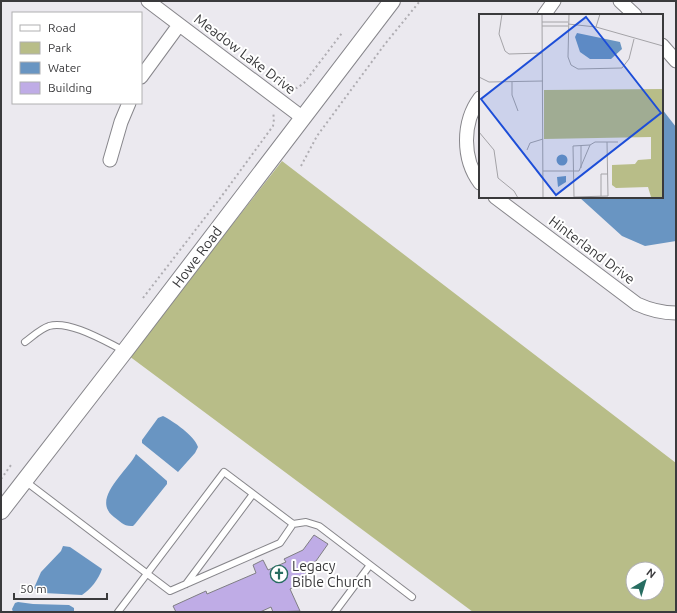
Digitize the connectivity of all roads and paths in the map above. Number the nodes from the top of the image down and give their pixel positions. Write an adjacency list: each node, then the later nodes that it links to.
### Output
1 (148, 1): 8 (street, Meadow Lake Drive)
2 (420, 1): 18 (path)
3 (554, 1): 6 (street)
4 (620, 1): 7 (street)
5 (389, 2): 16 (street, Howe Road)
6 (545, 14)
7 (633, 14)
8 (179, 26): 12 (street); 13 (street, Meadow Lake Drive)
9 (342, 33): 13 (path)
10 (663, 46): 11 (street)
11 (676, 61)
12 (142, 76)
13 (280, 100): 16 (street, Meadow Lake Drive); 21 (path)
14 (479, 100): 19 (street)
15 (129, 104): 17 (street)
16 (304, 118): 24 (street, Howe Road)
17 (110, 160)
18 (301, 166)
19 (479, 182)
20 (496, 198): 22 (street, Hinterland Drive)
21 (143, 298)
22 (676, 313)
23 (25, 342): 24 (lane)
24 (125, 351): 27 (street, Howe Road)
25 (11, 465): 26 (path)
26 (1, 479)
27 (25, 481): 29 (street, Howe Road); 32 (lane)
28 (253, 494): 30 (lane); 32 (lane); 33 (lane)
29 (1, 511)
30 (293, 524): 31 (lane); 33 (lane)
31 (370, 565): 34 (lane); 36 (lane)
32 (147, 574): 33 (lane); 35 (lane)
33 (185, 585)
34 (412, 597)
35 (118, 612)
36 (335, 612)

